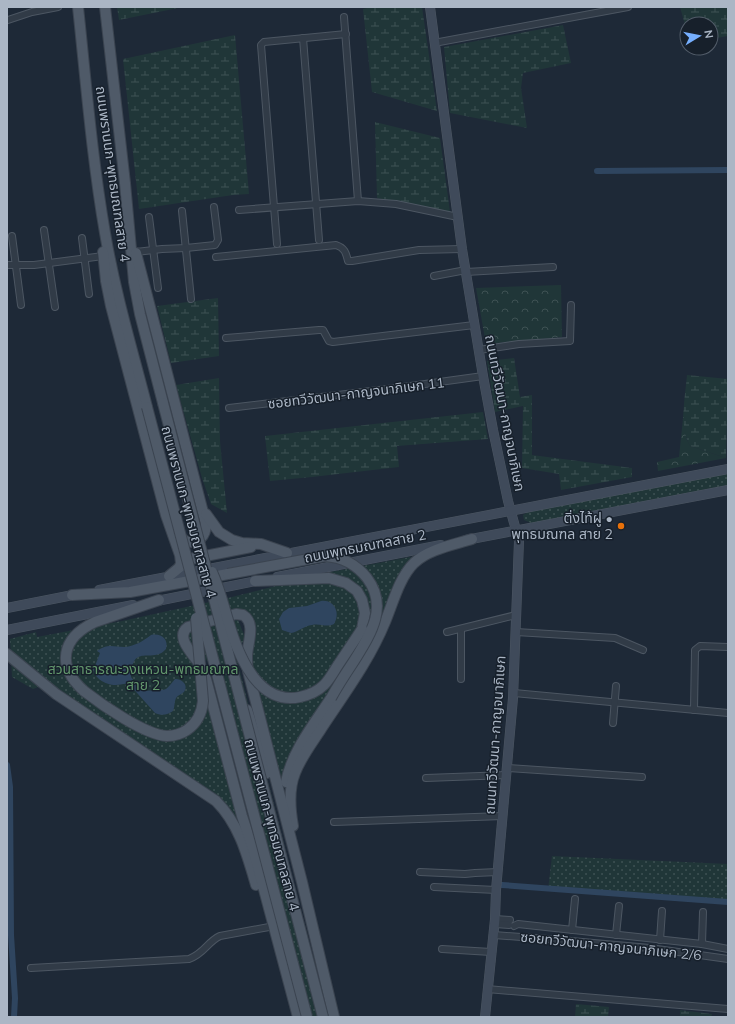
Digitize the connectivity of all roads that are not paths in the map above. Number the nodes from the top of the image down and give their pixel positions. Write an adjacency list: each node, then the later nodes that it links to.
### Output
1 (58, 7): 7 (street)
2 (78, 7): 11 (main road, ถนนพรานนก-พุทธมณฑลสาย 4)
3 (105, 7): 18 (main road, ถนนพรานนก-พุทธมณฑลสาย 4)
4 (430, 7): 10 (main road, ถนนทวีวัฒนา-กาญจนาภิเษก)
5 (628, 7): 10 (street)
6 (344, 17): 8 (street)
7 (8, 20)
8 (346, 34): 9 (street); 12 (street)
9 (303, 38): 13 (street); 15 (street)
10 (434, 43): 20 (main road, ถนนทวีวัฒนา-กาญจนาภิเษก)
11 (99, 193): 30 (main road); 60 (main road, ถนนพรานนก-พุทธมณฑลสาย 4, bridge)
12 (358, 201): 13 (street); 20 (street)
13 (316, 205): 15 (street); 24 (street)
14 (214, 207): 26 (street)
15 (274, 207): 16 (street); 25 (street)
16 (239, 210)
17 (182, 211): 26 (street)
18 (128, 216): 29 (main road); 58 (main road, ถนนพรานนก-พุทธมณฑลสาย 4, bridge)
19 (149, 217): 28 (street)
20 (458, 217): 27 (main road, ถนนทวีวัฒนา-กาญจนาภิเษก)
21 (44, 230): 33 (street)
22 (12, 236): 35 (street)
23 (82, 238): 32 (street)
24 (319, 240)
25 (277, 244)
26 (186, 248): 28 (street); 41 (street)
27 (462, 249): 31 (street); 37 (main road, ถนนทวีวัฒนา-กาญจนาภิเษก)
28 (154, 250): 29 (street); 39 (street)
29 (136, 252): 52 (main road)
30 (103, 256): 32 (street); 54 (main road)
31 (216, 257)
32 (84, 258): 33 (street); 40 (street)
33 (48, 263): 35 (street); 44 (street)
34 (7, 265): 35 (street)
35 (16, 266): 42 (street)
36 (553, 267): 37 (street)
37 (466, 271): 38 (street); 45 (main road, ถนนทวีวัฒนา-กาญจนาภิเษก)
38 (434, 276)
39 (158, 288)
40 (89, 294)
41 (192, 299)
42 (21, 305)
43 (571, 305): 47 (street)
44 (54, 307)
45 (474, 325): 46 (street); 47 (main road, ถนนทวีวัฒนา-กาญจนาภิเษก)
46 (226, 338)
47 (479, 350): 48 (main road, ถนนทวีวัฒนา-กาญจนาภิเษก)
48 (483, 376): 49 (street, ซอยทวีวัฒนา-กาญจนาภิเษก 11); 53 (main road, ถนนทวีวัฒนา-กาญจนาภิเษก)
49 (229, 408)
50 (728, 469): 53 (main road, ถนนพุทธมณฑลสาย 2)
51 (728, 490): 55 (main road, ถนนพุทธมณฑลสาย 2)
52 (198, 496): 54 (main road); 57 (main road)
53 (510, 511): 55 (main road, ถนนทวีวัฒนา-กาญจนาภิเษก); 59 (main road, ถนนพุทธมณฑลสาย 2)
54 (170, 525): 60 (main road)
55 (516, 530): 56 (main road, ถนนพุทธมณฑลสาย 2); 66 (main road, ถนนทวีวัฒนา-กาญจนาภิเษก)
56 (472, 539): 62 (main road, ถนนพุทธมณฑลสาย 2); 92 (main road)
57 (261, 544): 59 (main road); 60 (main road)
58 (201, 548): 62 (main road, bridge); 75 (main road, ถนนพรานนก-พุทธมณฑลสาย 4, bridge)
59 (287, 553): 61 (main road, ถนนพุทธมณฑลสาย 2)
60 (185, 568): 61 (main road); 67 (main road, bridge); 116 (main road, ถนนพรานนก-พุทธมณฑลสาย 4, bridge)
61 (169, 576): 63 (main road, ถนนพุทธมณฑลสาย 2)
62 (255, 581): 64 (main road, ถนนพุทธมณฑลสาย 2)
63 (72, 595): 65 (main road, ถนนพุทธมณฑลสาย 2); 88 (main road, bridge)
64 (159, 600): 67 (main road, bridge); 69 (main road, ถนนพุทธมณฑลสาย 2)
65 (7, 608)
66 (516, 615): 68 (street); 71 (main road, ถนนทวีวัฒนา-กาญจนาภิเษก)
67 (196, 618): 89 (main road, bridge)
68 (460, 629): 70 (street); 76 (street)
69 (7, 630)
70 (447, 632)
71 (516, 632): 73 (street); 78 (main road, ถนนทวีวัฒนา-กาญจนาภิเษก)
72 (728, 647): 80 (street)
73 (643, 650)
74 (7, 654): 100 (main road)
75 (233, 671): 88 (main road, bridge); 117 (main road, ถนนพรานนก-พุทธมณฑลสาย 4, bridge)
76 (460, 679)
77 (616, 686): 79 (street)
78 (514, 693): 79 (street); 83 (main road, ถนนทวีวัฒนา-กาญจนาภิเษก)
79 (615, 702): 80 (street); 82 (street)
80 (694, 710): 81 (street)
81 (728, 713)
82 (613, 723)
83 (508, 771): 84 (street); 85 (street); 86 (main road, ถนนทวีวัฒนา-กาญจนาภิเษก)
84 (642, 777)
85 (426, 778)
86 (503, 816): 87 (street); 91 (main road, ถนนทวีวัฒนา-กาญจนาภิเษก)
87 (334, 822)
88 (284, 825): 89 (main road); 92 (main road); 110 (main road)
89 (254, 852): 112 (main road)
90 (420, 872): 91 (street)
91 (498, 872): 94 (main road, ถนนทวีวัฒนา-กาญจนาภิเษก)
92 (302, 882): 110 (main road)
93 (434, 887): 94 (street)
94 (496, 890): 99 (main road, ถนนทวีวัฒนา-กาญจนาภิเษก)
95 (576, 899): 101 (street)
96 (619, 906): 103 (street)
97 (662, 911): 104 (street)
98 (703, 912): 105 (street)
99 (495, 922): 101 (street); 102 (main road, ถนนทวีวัฒนา-กาญจนาภิเษก)
100 (270, 927): 111 (street); 112 (main road)
101 (572, 930): 103 (street)
102 (494, 935): 108 (main road, ถนนทวีวัฒนา-กาญจนาภิเษก); 109 (street, ซอยทวีวัฒนา-กาญจนาภิเษก 2/6)
103 (616, 935): 104 (street)
104 (660, 940): 105 (street)
105 (702, 944): 107 (street)
106 (442, 949): 108 (street)
107 (728, 949)
108 (491, 952): 113 (main road, ถนนทวีวัฒนา-กาญจนาภิเษก)
109 (728, 958)
110 (320, 961): 118 (main road)
111 (31, 968)
112 (287, 976): 115 (main road)
113 (487, 989): 114 (street); 119 (main road, ถนนทวีวัฒนา-กาญจนาภิเษก)
114 (728, 1009)
115 (298, 1017)
116 (308, 1017)
117 (323, 1017)
118 (334, 1017)
119 (485, 1017)

